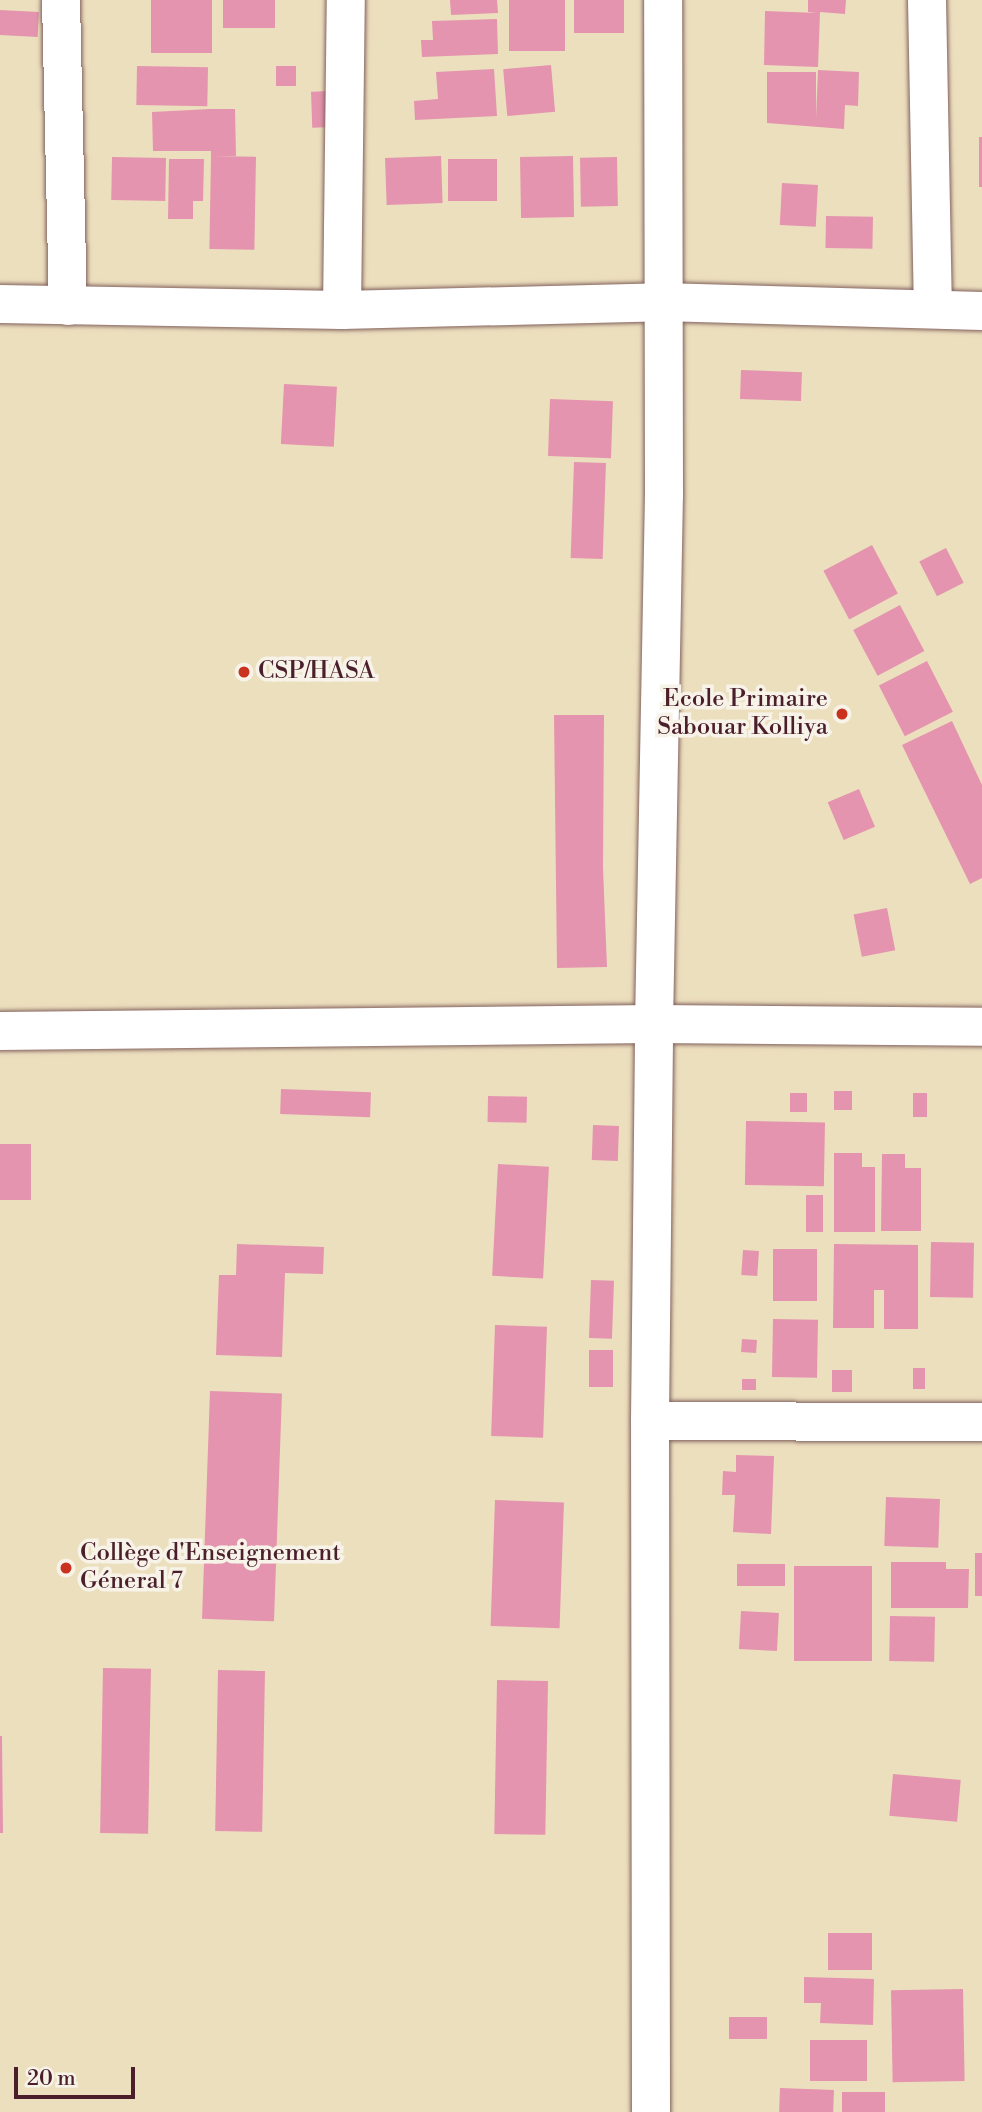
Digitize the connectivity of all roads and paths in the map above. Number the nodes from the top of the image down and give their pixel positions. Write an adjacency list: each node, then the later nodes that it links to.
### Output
1 (61, 0): 7 (street)
2 (345, 0): 9 (street)
3 (663, 0): 5 (street)
4 (927, 0): 8 (street)
5 (662, 302): 8 (street); 9 (street); 11 (street)
6 (0, 304): 7 (street)
7 (68, 306): 9 (street)
8 (933, 309): 10 (street)
9 (342, 310)
10 (982, 311)
11 (654, 1024): 12 (street); 13 (street); 14 (street)
12 (982, 1027)
13 (0, 1031)
14 (650, 1421): 15 (street); 16 (street)
15 (982, 1422)
16 (651, 2112)

